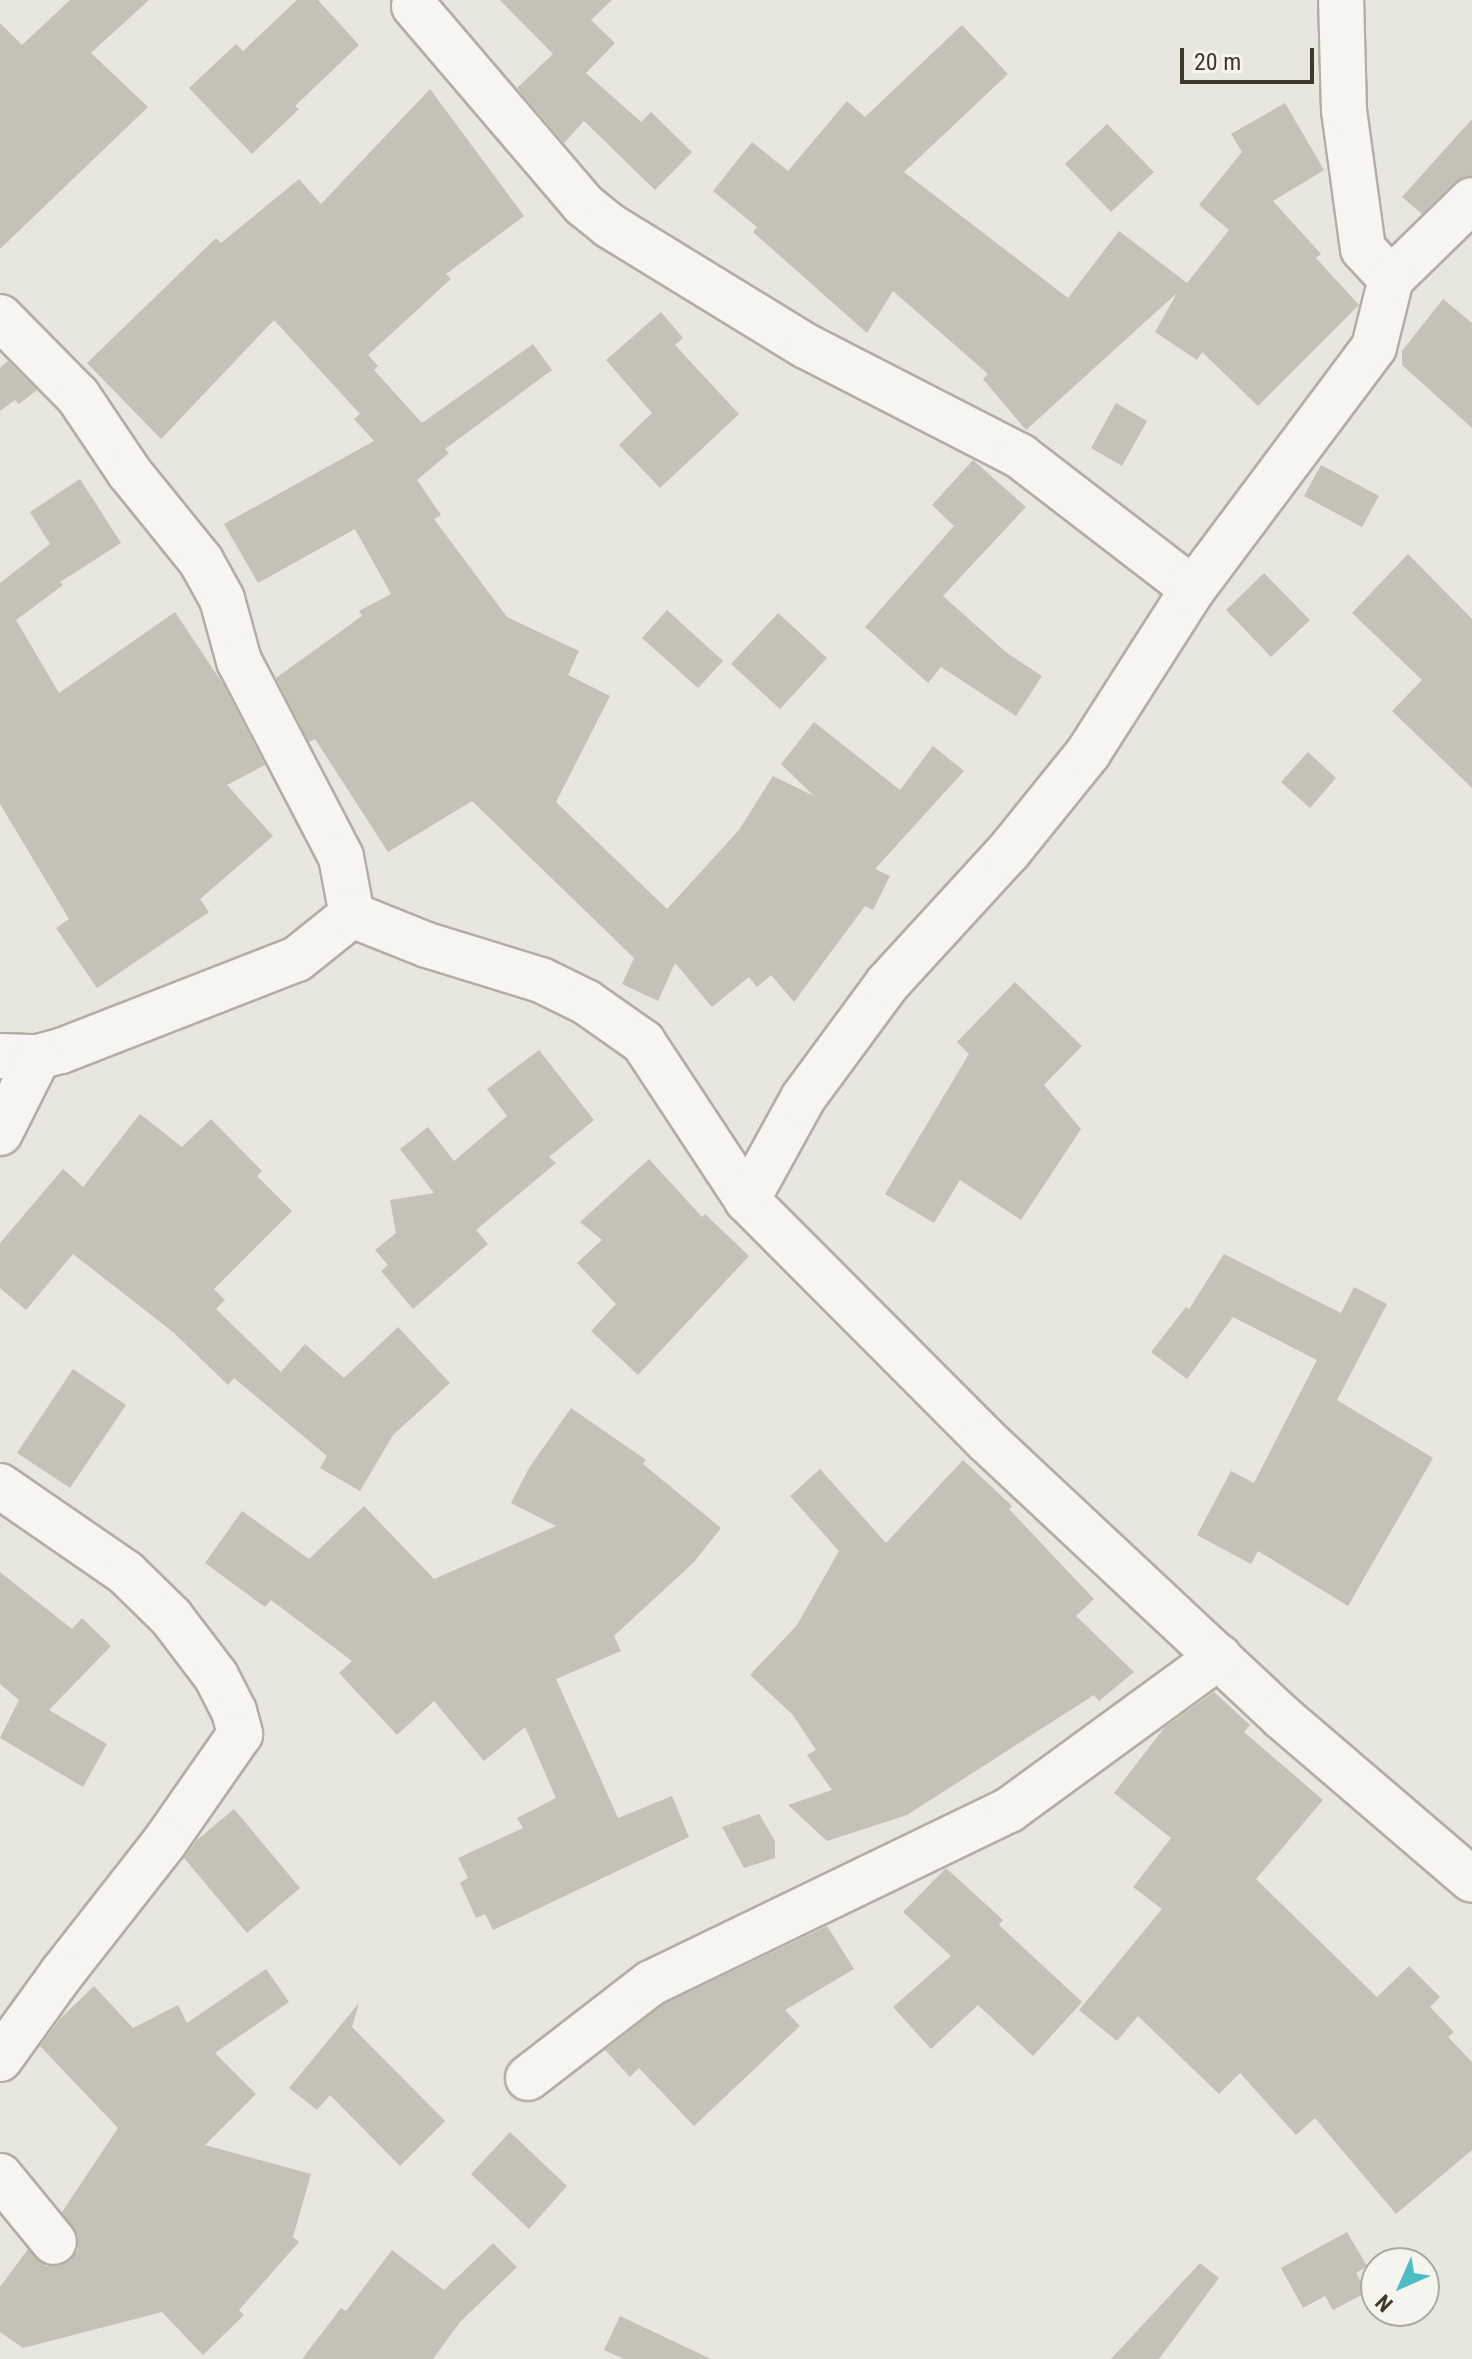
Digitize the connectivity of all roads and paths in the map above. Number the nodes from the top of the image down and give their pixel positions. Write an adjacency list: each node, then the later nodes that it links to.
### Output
1 (1341, 0): 4 (street)
2 (414, 6): 6 (street)
3 (1472, 200): 4 (street)
4 (1391, 279): 6 (street)
5 (0, 317): 7 (street)
6 (1193, 589): 10 (street)
7 (352, 915): 8 (street); 10 (street)
8 (19, 1056): 9 (street)
9 (0, 1133)
10 (747, 1200): 12 (street)
11 (0, 1486): 14 (street)
12 (1219, 1657): 13 (street); 15 (street)
13 (1472, 1880)
14 (0, 2059)
15 (528, 2078)
16 (0, 2176): 17 (street)
17 (54, 2242)

